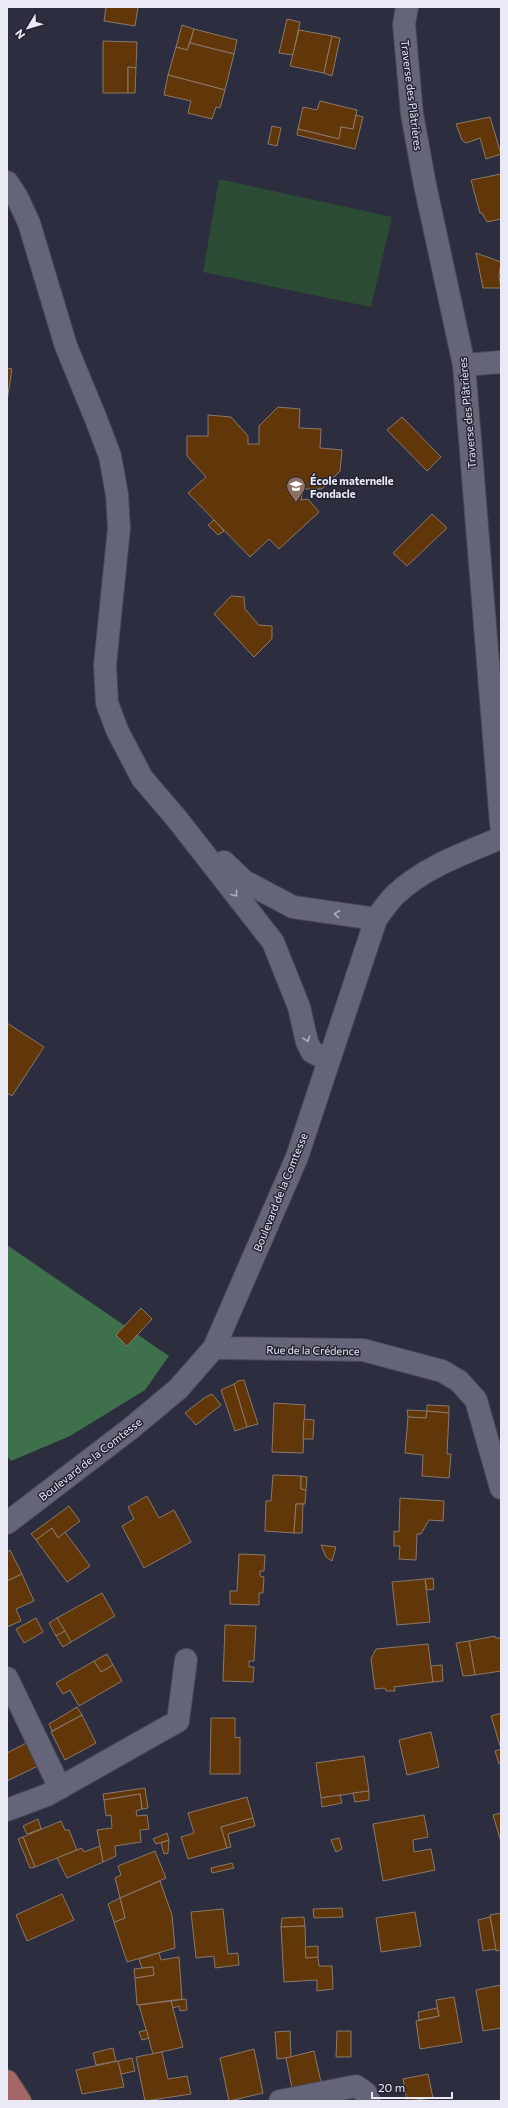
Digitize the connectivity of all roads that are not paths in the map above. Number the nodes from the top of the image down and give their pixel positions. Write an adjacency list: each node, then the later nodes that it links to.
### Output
1 (407, 7): 4 (street, Traverse des Plâtrières)
2 (7, 182): 5 (street)
3 (501, 362): 4 (street)
4 (464, 365): 6 (street, Traverse des Plâtrières)
5 (177, 819): 8 (street, one-way to 5); 9 (street, one-way to 9)
6 (501, 824)
7 (501, 838): 8 (street, Boulevard de la Comtesse)
8 (376, 919): 9 (street, Boulevard de la Comtesse)
9 (328, 1060): 10 (street, Boulevard de la Comtesse)
10 (214, 1348): 11 (street, Rue de la Crédence); 12 (street, Boulevard de la Comtesse)
11 (501, 1488)
12 (7, 1524)
13 (186, 1660): 15 (street)
14 (7, 1678): 15 (street)
15 (60, 1788): 16 (street)
16 (7, 1810)
17 (7, 2081): 18 (main road)
18 (20, 2101)
19 (280, 2101): 20 (street)
20 (369, 2101)

